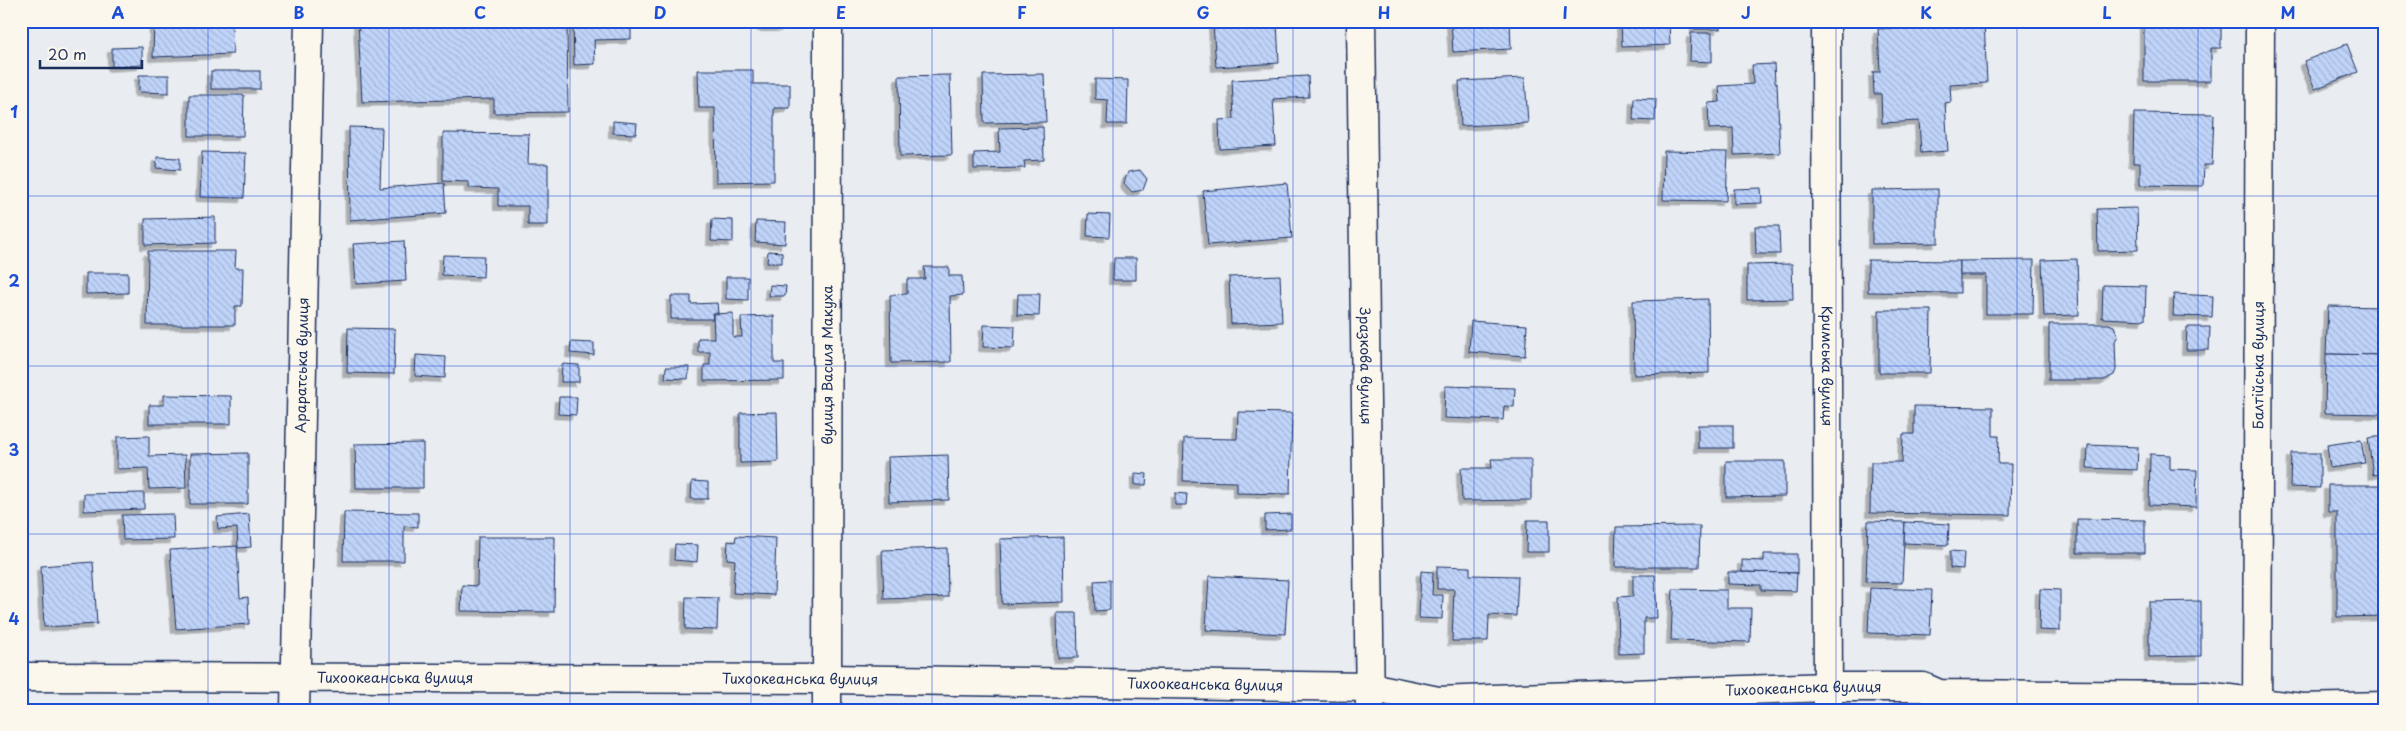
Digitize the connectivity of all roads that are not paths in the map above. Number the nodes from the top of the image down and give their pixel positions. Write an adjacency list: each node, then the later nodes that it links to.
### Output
1 (309, 21): 7 (street, Араратська вулиця)
2 (828, 21): 8 (street, вулиця Василя Макуха)
3 (1360, 21): 9 (street, Зразкова вулиця)
4 (1826, 21): 10 (street, Кримська вулиця)
5 (2260, 21): 11 (street, Балтійська вулиця)
6 (21, 677): 7 (street, Тихоокеанська вулиця)
7 (295, 678): 8 (street, Тихоокеанська вулиця); 13 (street, Араратська вулиця)
8 (828, 679): 9 (street, Тихоокеанська вулиця); 14 (street, вулиця Василя Макуха)
9 (1370, 698): 10 (street, Тихоокеанська вулиця)
10 (1828, 699): 11 (street, Тихоокеанська вулиця)
11 (2257, 706): 12 (street, Тихоокеанська вулиця)
12 (2385, 706)
13 (295, 710)
14 (827, 710)

